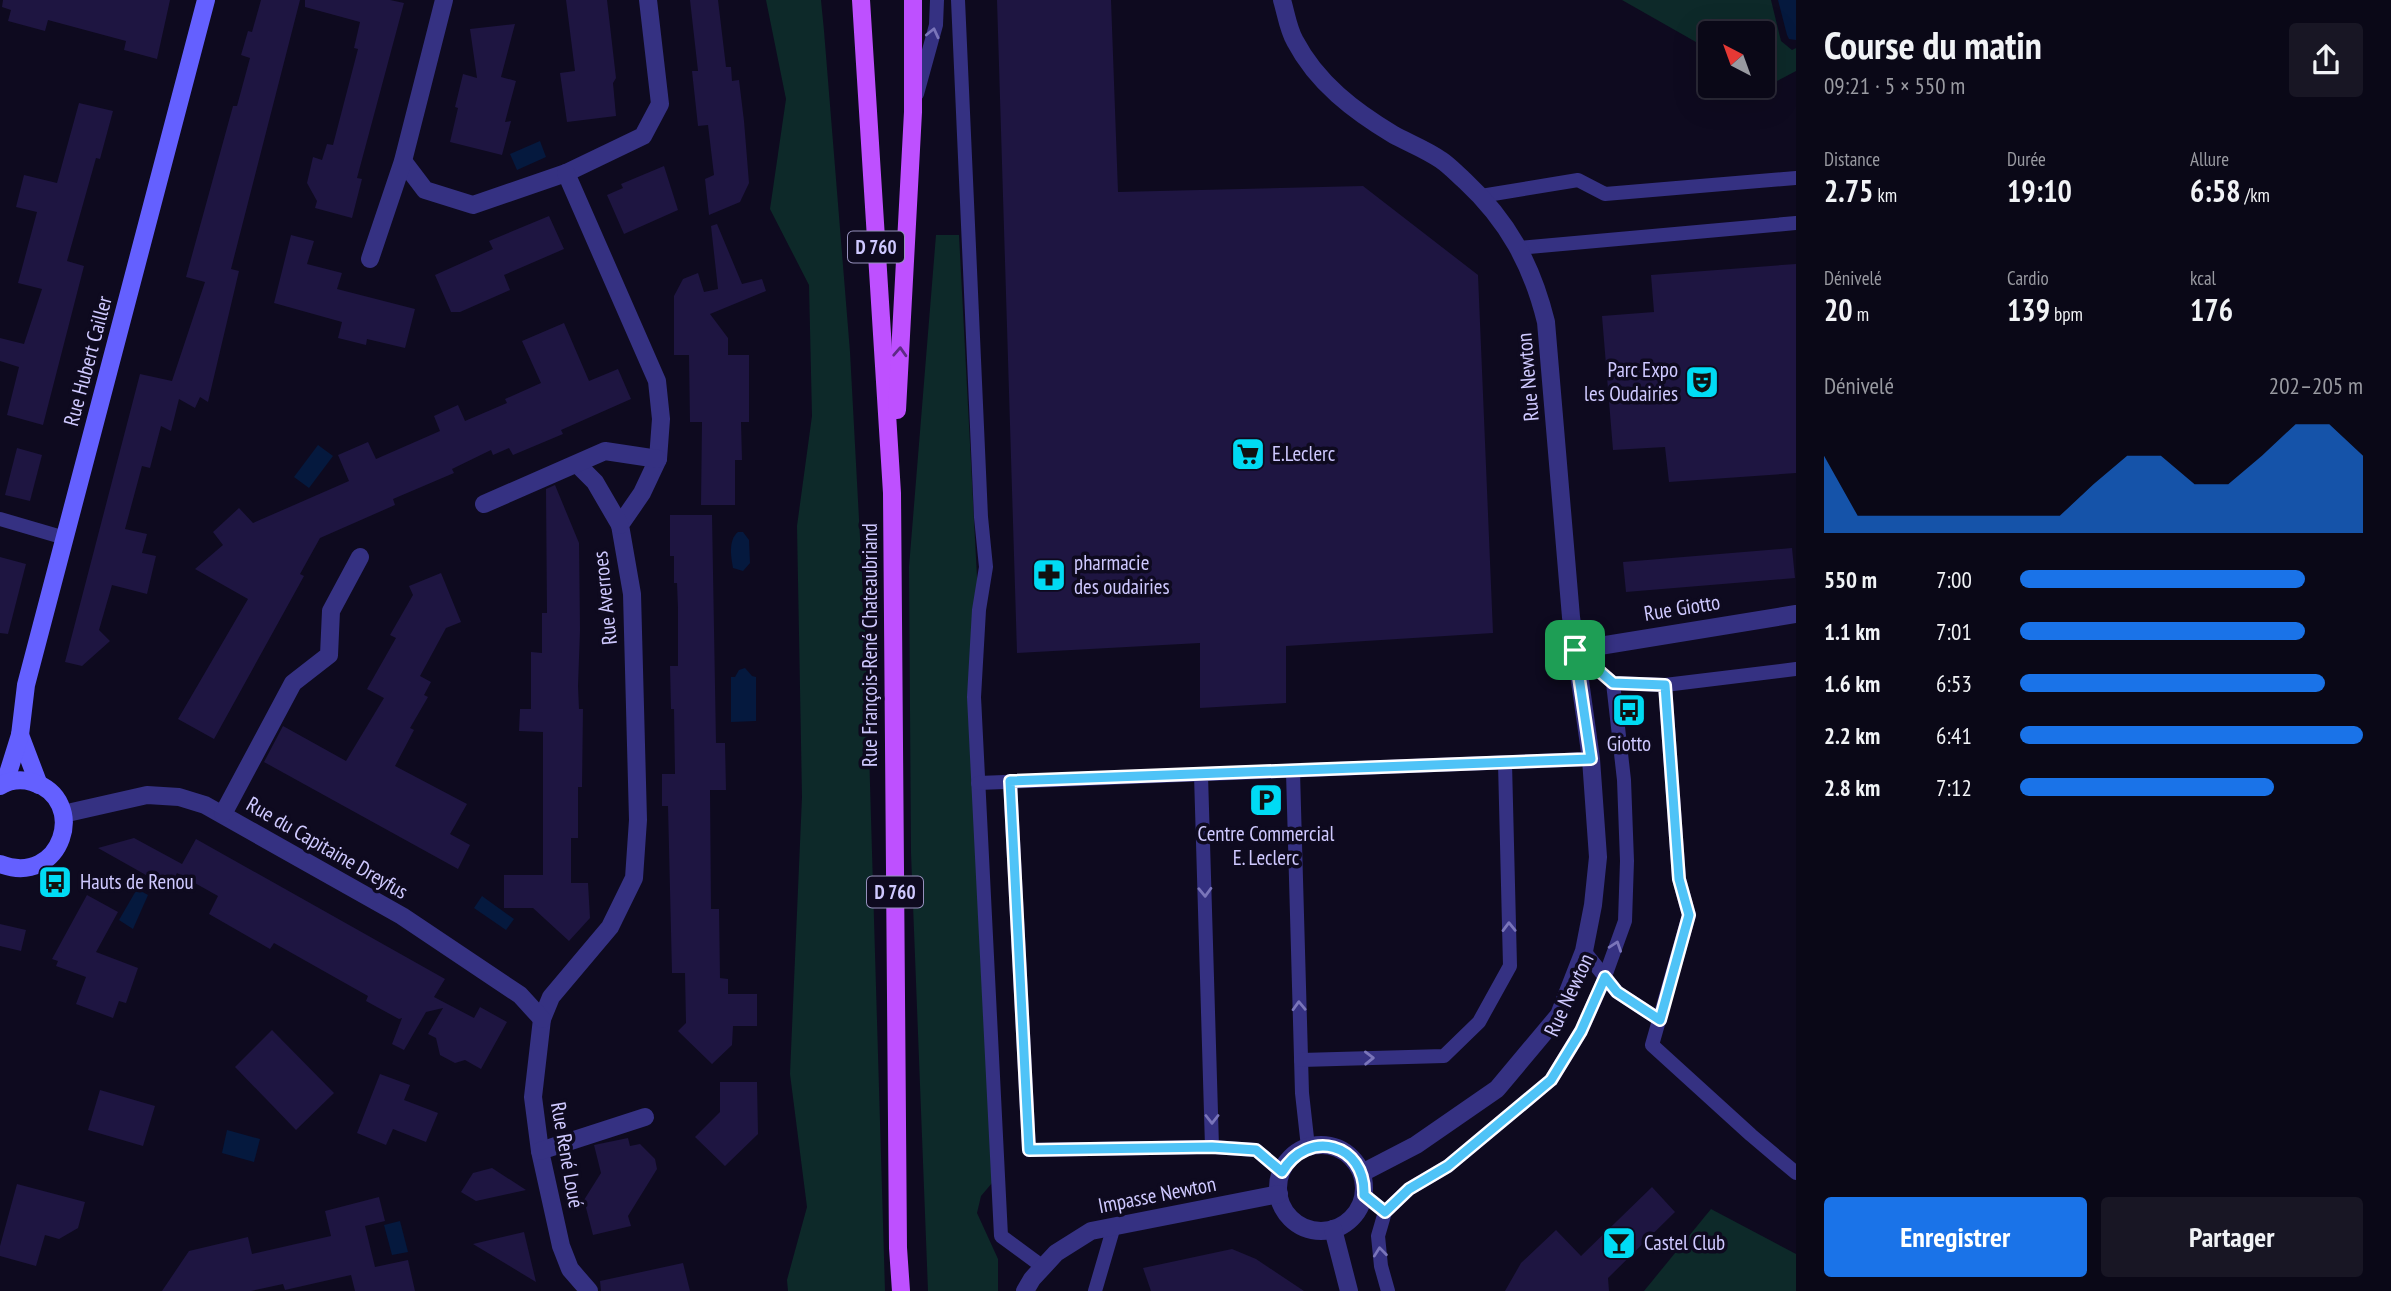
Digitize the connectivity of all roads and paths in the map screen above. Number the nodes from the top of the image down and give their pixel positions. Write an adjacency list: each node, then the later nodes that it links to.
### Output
1 (206, 0): 23 (street, Rue Hubert Cailler)
2 (444, 0): 10 (street)
3 (648, 0): 11 (street)
4 (861, 0): 19 (main road, Rue François-René Chateaubriand / D 760)
5 (913, 0): 9 (main road)
6 (937, 0): 9 (lane, one-way to 6)
7 (958, 0): 36 (lane)
8 (1282, 0): 13 (street, Rue Newton)
9 (913, 112): 19 (main road, one-way to 9)
10 (403, 161): 11 (street); 16 (street)
11 (566, 173): 17 (street, Rue Averroes)
12 (1796, 178): 13 (lane)
13 (1481, 196): 15 (street, Rue Newton)
14 (1796, 223): 15 (lane)
15 (1518, 248): 26 (street, Rue Newton)
16 (370, 259)
17 (658, 459): 18 (street); 22 (street, Rue Averroes)
18 (576, 464): 20 (street); 22 (street)
19 (892, 493): 61 (main road, Rue François-René Chateaubriand / D 760)
20 (484, 504)
21 (0, 519): 23 (lane)
22 (620, 525): 44 (street, Rue Averroes)
23 (65, 538): 30 (street, Rue Hubert Cailler)
24 (360, 557): 40 (street)
25 (1796, 614): 26 (street, Rue Giotto)
26 (1575, 650): 28 (lane); 31 (street, Rue Newton)
27 (1796, 668): 29 (lane)
28 (1613, 683): 29 (lane); 43 (lane, Rue Newton, one-way to 28)
29 (1665, 685): 45 (lane)
30 (20, 734): 37 (street, Rue Hubert Cailler); 38 (street, Rue Hubert Cailler)
31 (1591, 759): 32 (lane); 42 (street, Rue Newton)
32 (1505, 763): 33 (lane); 46 (lane, one-way to 32)
33 (1293, 772): 34 (lane); 46 (lane, one-way to 33)
34 (1201, 775): 35 (lane); 48 (lane, one-way to 48)
35 (1010, 781): 36 (lane); 48 (lane)
36 (978, 783): 59 (lane)
37 (3, 784): 38 (street)
38 (39, 785): 39 (street)
39 (63, 814): 40 (street, Rue du Capitaine Dreyfus); 41 (street)
40 (223, 814): 44 (street, Rue du Capitaine Dreyfus)
41 (0, 865)
42 (1584, 951): 43 (lane); 52 (street, Rue Newton)
43 (1605, 977): 45 (lane); 56 (lane, Rue Newton)
44 (542, 1019): 50 (street, Rue René Loué)
45 (1660, 1020): 53 (lane)
46 (1301, 1059): 49 (lane)
47 (645, 1116): 50 (street)
48 (1212, 1147): 51 (lane)
49 (1308, 1147): 51 (street); 52 (street)
50 (540, 1151): 60 (street, Rue René Loué)
51 (1282, 1172): 54 (street)
52 (1362, 1173): 55 (street)
53 (1796, 1173)
54 (1279, 1194): 57 (street, Impasse Newton); 58 (street)
55 (1364, 1195): 56 (lane); 58 (street)
56 (1385, 1212): 65 (lane, one-way to 56)
57 (1114, 1226): 59 (street, Impasse Newton); 63 (lane)
58 (1333, 1229): 64 (street)
59 (1043, 1267): 62 (street, Impasse Newton)
60 (589, 1291)
61 (901, 1291)
62 (1026, 1291)
63 (1095, 1291)
64 (1349, 1291)
65 (1388, 1291)

